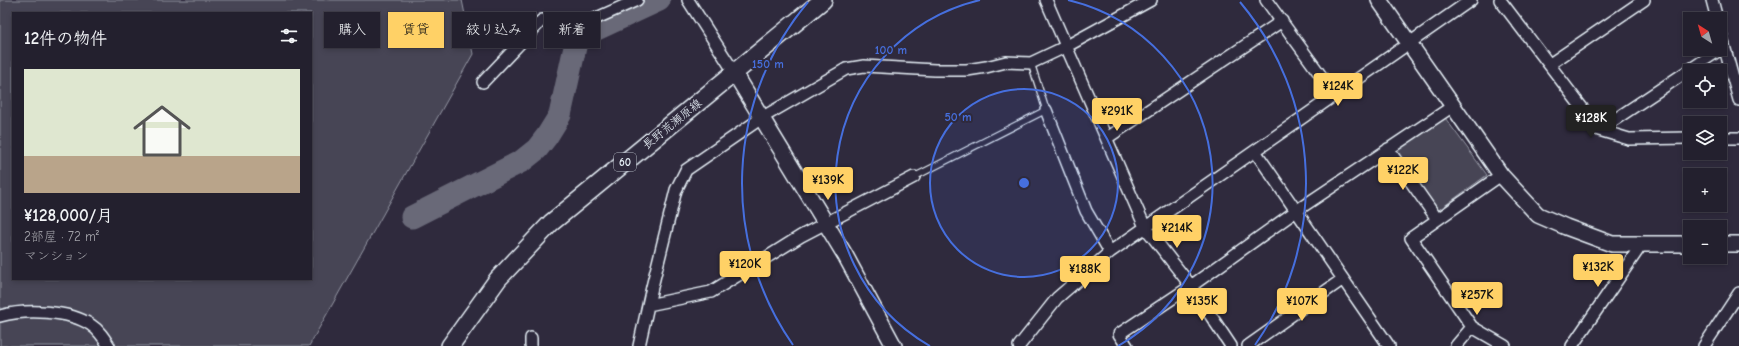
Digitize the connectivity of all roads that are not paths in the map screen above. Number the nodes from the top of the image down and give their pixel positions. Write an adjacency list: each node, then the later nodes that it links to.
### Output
1 (637, 0): 21 (street)
2 (688, 0): 20 (street)
3 (824, 0): 20 (main road, 長野荒瀬原線 / 60)
4 (1046, 0): 15 (street)
5 (1151, 0): 15 (street)
6 (1266, 0): 13 (street)
7 (1379, 0): 14 (street)
8 (1471, 0): 14 (street)
9 (1500, 0): 19 (street)
10 (1644, 0): 19 (street)
11 (1712, 0): 12 (street)
12 (1715, 12)
13 (1282, 21): 22 (street); 28 (street)
14 (1409, 44): 22 (street); 24 (street)
15 (1067, 46): 18 (street); 28 (street)
16 (1710, 56): 27 (street)
17 (1727, 56): 23 (street)
18 (1031, 63): 25 (lane); 26 (street)
19 (1550, 64): 27 (street)
20 (734, 72): 26 (street); 52 (main road, 長野荒瀬原線 / 60)
21 (483, 82)
22 (1335, 95): 33 (street)
23 (1739, 100)
24 (1453, 106): 32 (street); 34 (street)
25 (1046, 110): 35 (lane); 44 (street)
26 (762, 117): 38 (street); 48 (street)
27 (1598, 130): 29 (street)
28 (1107, 138): 39 (street)
29 (1683, 138)
30 (1727, 138): 31 (street)
31 (1739, 138)
32 (1388, 149): 36 (street); 37 (street)
33 (1254, 151): 36 (street); 39 (street)
34 (1501, 175): 37 (street); 40 (street)
35 (914, 177): 38 (street)
36 (1296, 211): 45 (street); 46 (street)
37 (1437, 219): 50 (street)
38 (826, 223): 48 (street); 54 (street)
39 (1145, 227): 44 (street); 46 (street)
40 (1642, 244): 41 (street); 62 (street)
41 (1683, 244)
42 (1727, 244): 43 (street)
43 (1739, 244)
44 (1110, 252): 55 (street)
45 (1343, 279): 58 (street); 59 (street)
46 (1191, 286): 56 (street); 57 (street)
47 (1739, 293): 63 (street)
48 (648, 305): 53 (street)
49 (0, 316): 51 (street)
50 (1472, 327): 60 (street); 61 (street)
51 (109, 346)
52 (450, 346)
53 (639, 346)
54 (894, 346)
55 (1019, 346)
56 (1127, 346)
57 (1232, 346)
58 (1248, 346)
59 (1389, 346)
60 (1456, 346)
61 (1505, 346)
62 (1572, 346)
63 (1704, 346)

